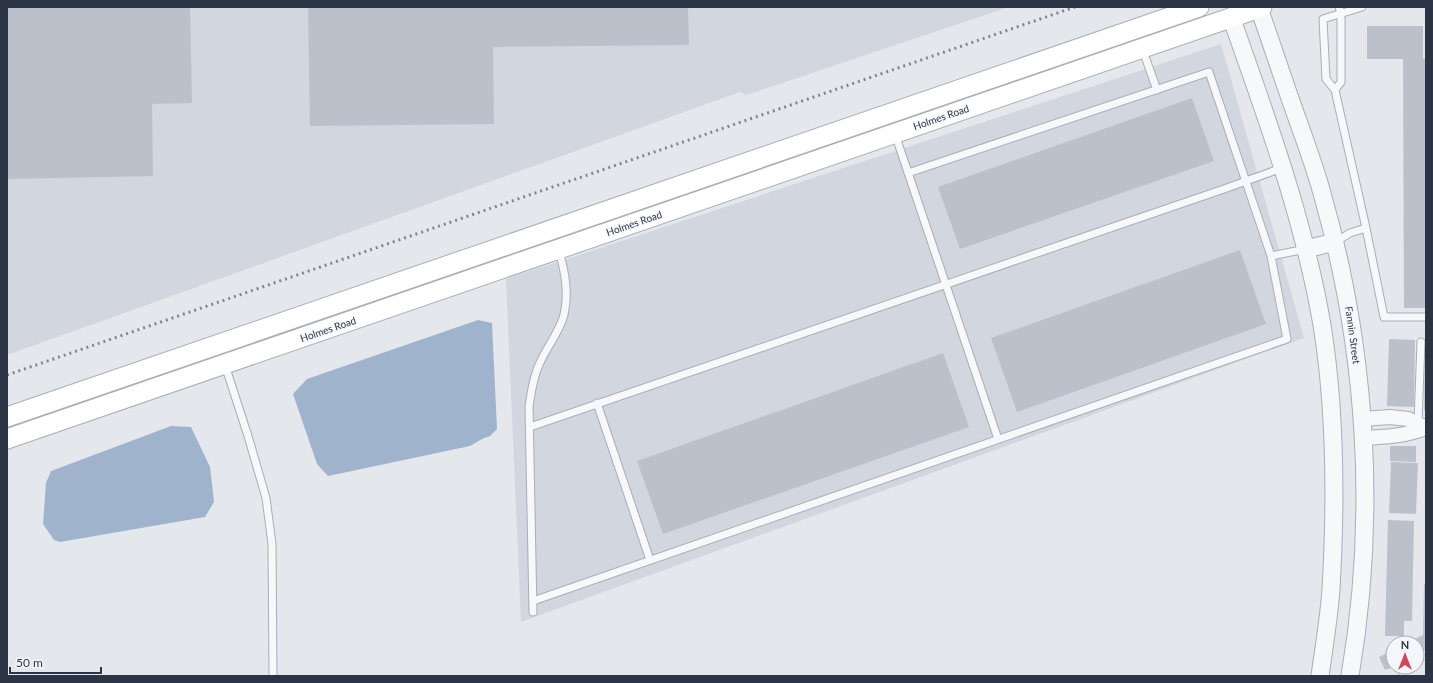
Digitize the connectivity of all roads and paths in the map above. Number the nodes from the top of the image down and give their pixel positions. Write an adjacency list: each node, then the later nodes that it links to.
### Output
1 (1199, 7): 9 (main road, Holmes Road)
2 (1260, 7): 5 (main road, Holmes Road); 16 (street, Fannin Street)
3 (1362, 7): 4 (lane)
4 (1340, 10): 8 (lane); 8 (lane)
5 (1230, 12): 6 (main road, Holmes Road); 11 (street)
6 (1142, 48): 7 (lane); 10 (main road, Holmes Road)
7 (1156, 90): 12 (lane); 13 (lane)
8 (1335, 90): 14 (lane)
9 (889, 114): 10 (main road); 15 (main road, Holmes Road)
10 (894, 133): 12 (lane); 17 (main road, Holmes Road)
11 (1282, 168): 13 (lane); 18 (street)
12 (908, 173): 20 (lane)
13 (1246, 181): 19 (lane); 20 (lane)
14 (1366, 228): 16 (lane); 21 (lane)
15 (551, 230): 17 (main road); 23 (main road, Holmes Road)
16 (1335, 242): 18 (street); 27 (street, Fannin Street)
17 (559, 249): 24 (main road, Holmes Road); 28 (lane)
18 (1306, 249): 19 (lane); 37 (street)
19 (1271, 256): 31 (lane)
20 (946, 284): 25 (lane); 31 (lane)
21 (1426, 317)
22 (1421, 342): 29 (lane)
23 (217, 345): 24 (main road); 26 (main road, Holmes Road)
24 (225, 364): 32 (main road, Holmes Road); 36 (lane)
25 (597, 403): 28 (lane); 33 (lane)
26 (7, 417)
27 (1362, 419): 29 (street); 30 (street, Fannin Street)
28 (530, 426): 34 (lane)
29 (1423, 426): 30 (street)
30 (1363, 438): 38 (street, Fannin Street)
31 (998, 439): 33 (lane)
32 (7, 440)
33 (650, 560): 34 (lane)
34 (533, 601): 35 (lane)
35 (533, 612)
36 (273, 676)
37 (1320, 676)
38 (1350, 676)

